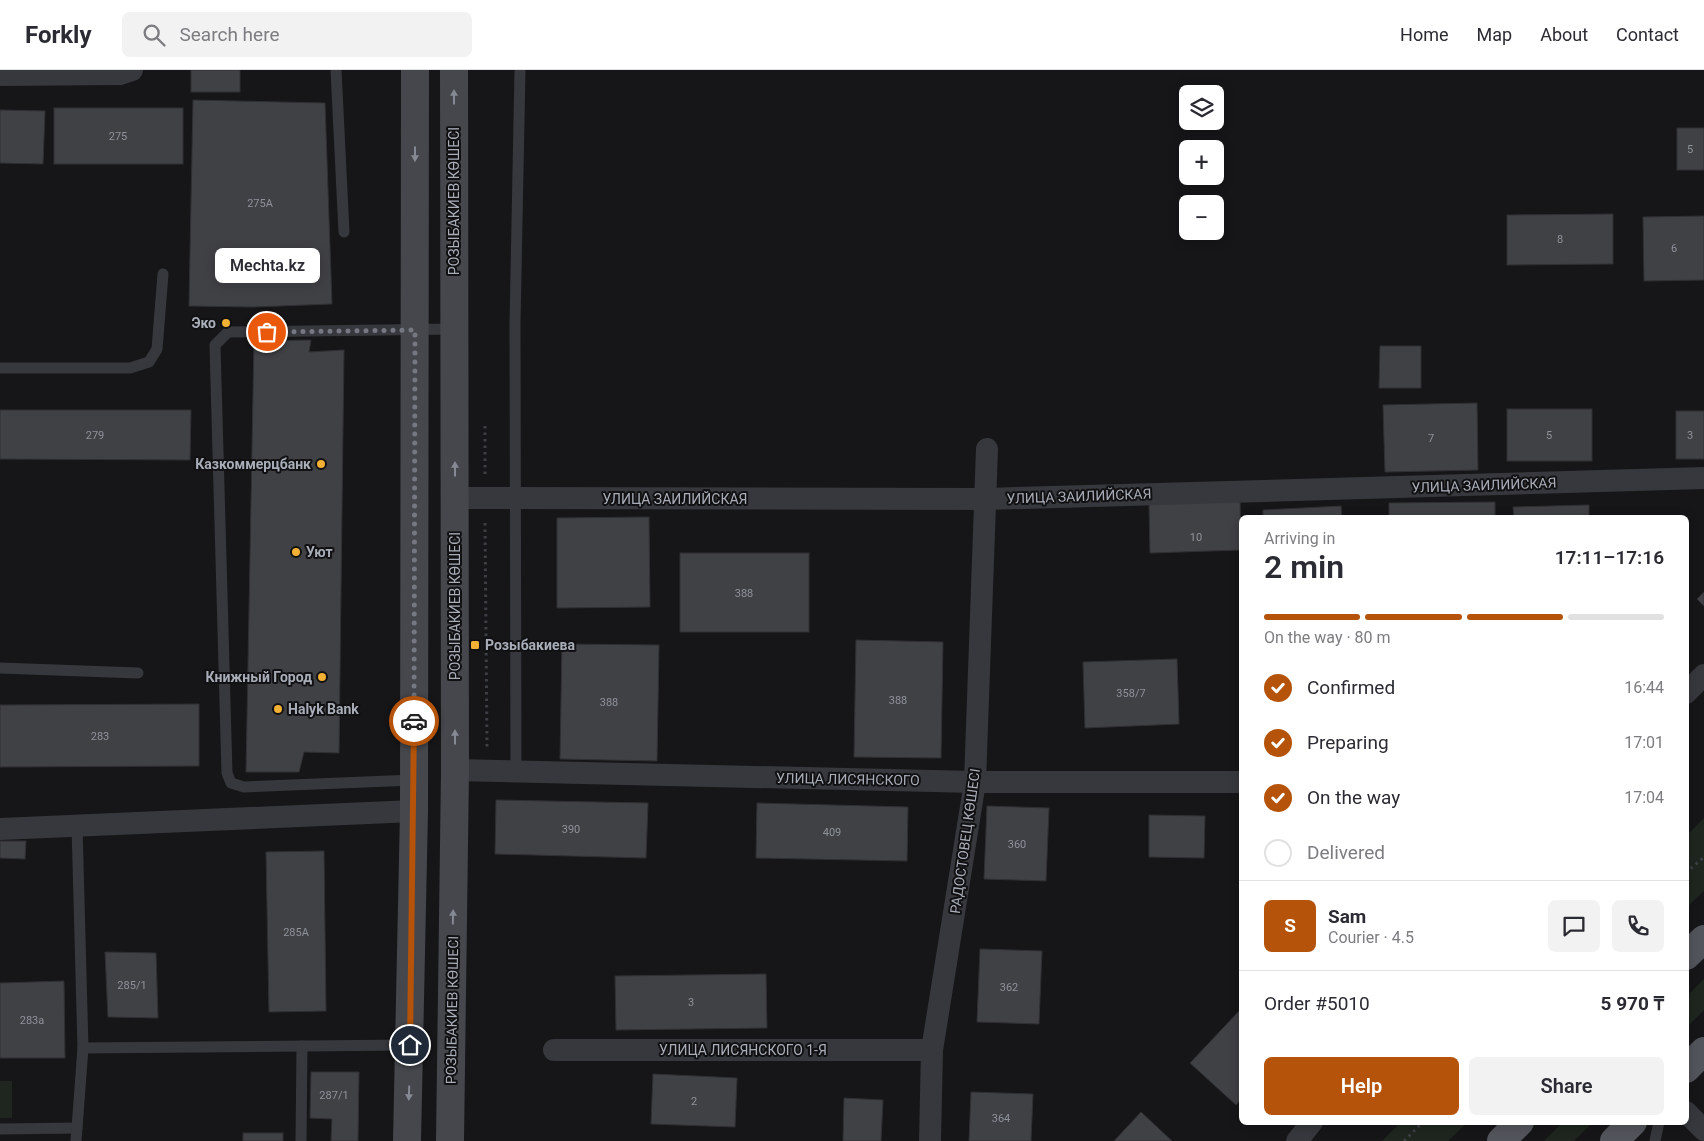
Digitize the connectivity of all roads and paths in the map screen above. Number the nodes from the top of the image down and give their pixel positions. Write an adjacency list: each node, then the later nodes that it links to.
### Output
1 (132, 70): 6 (street)
2 (336, 70): 7 (lane)
3 (415, 70): 10 (main road, one-way to 10)
4 (454, 70): 9 (main road, РОЗЫБАКИЕВ КӨШЕСІ, one-way to 4)
5 (520, 70): 15 (lane)
6 (0, 75)
7 (344, 232)
8 (163, 274): 11 (lane)
9 (454, 329): 10 (lane); 14 (main road, РОЗЫБАКИЕВ КӨШЕСІ, one-way to 9)
10 (415, 330): 23 (main road); 23 (lane)
11 (0, 368)
12 (987, 449): 16 (street, РАДОСТОВЕЦ КӨШЕСІ)
13 (1704, 478): 16 (street, УЛИЦА ЗАИЛИЙСКАЯ)
14 (455, 498): 15 (street, УЛИЦА ЗАИЛИЙСКАЯ); 21 (main road, РОЗЫБАКИЕВ КӨШЕСІ, one-way to 14)
15 (515, 499): 16 (street, УЛИЦА ЗАИЛИЙСКАЯ); 22 (lane)
16 (986, 499): 24 (street, РАДОСТОВЕЦ КӨШЕСІ)
17 (0, 668): 18 (lane)
18 (138, 673)
19 (1704, 675): 20 (street)
20 (1689, 690)
21 (455, 770): 22 (street, УЛИЦА ЛИСЯНСКОГО); 52 (main road, РОЗЫБАКИЕВ КӨШЕСІ, one-way to 21)
22 (516, 772): 24 (street, УЛИЦА ЛИСЯНСКОГО)
23 (414, 780): 26 (main road)
24 (975, 782): 25 (street, УЛИЦА ЛИСЯНСКОГО); 37 (street, РАДОСТОВЕЦ КӨШЕСІ)
25 (1239, 782)
26 (414, 811): 27 (street); 33 (main road)
27 (76, 826): 28 (street); 35 (lane)
28 (0, 829)
29 (1704, 856): 30 (path)
30 (1689, 870)
31 (1704, 939): 32 (main road)
32 (1689, 953)
33 (410, 1045): 34 (lane); 51 (main road, one-way to 51)
34 (302, 1046): 35 (lane); 50 (lane)
35 (83, 1048): 46 (lane)
36 (554, 1050): 37 (street, УЛИЦА ЛИСЯНСКОГО 1-Я)
37 (932, 1050): 53 (street, РАДОСТОВЕЦ КӨШЕСІ)
38 (1704, 1052): 39 (main road)
39 (1689, 1066)
40 (1689, 1115): 48 (street)
41 (1310, 1125): 54 (street)
42 (1420, 1125): 55 (path)
43 (1517, 1125): 56 (main road)
44 (1630, 1125): 57 (main road)
45 (1658, 1125): 58 (lane)
46 (77, 1128): 47 (lane); 49 (lane)
47 (0, 1129)
48 (1704, 1130)
49 (76, 1141)
50 (301, 1141)
51 (407, 1141)
52 (450, 1141)
53 (930, 1141)
54 (1297, 1141)
55 (1404, 1141)
56 (1501, 1141)
57 (1614, 1141)
58 (1655, 1141)

